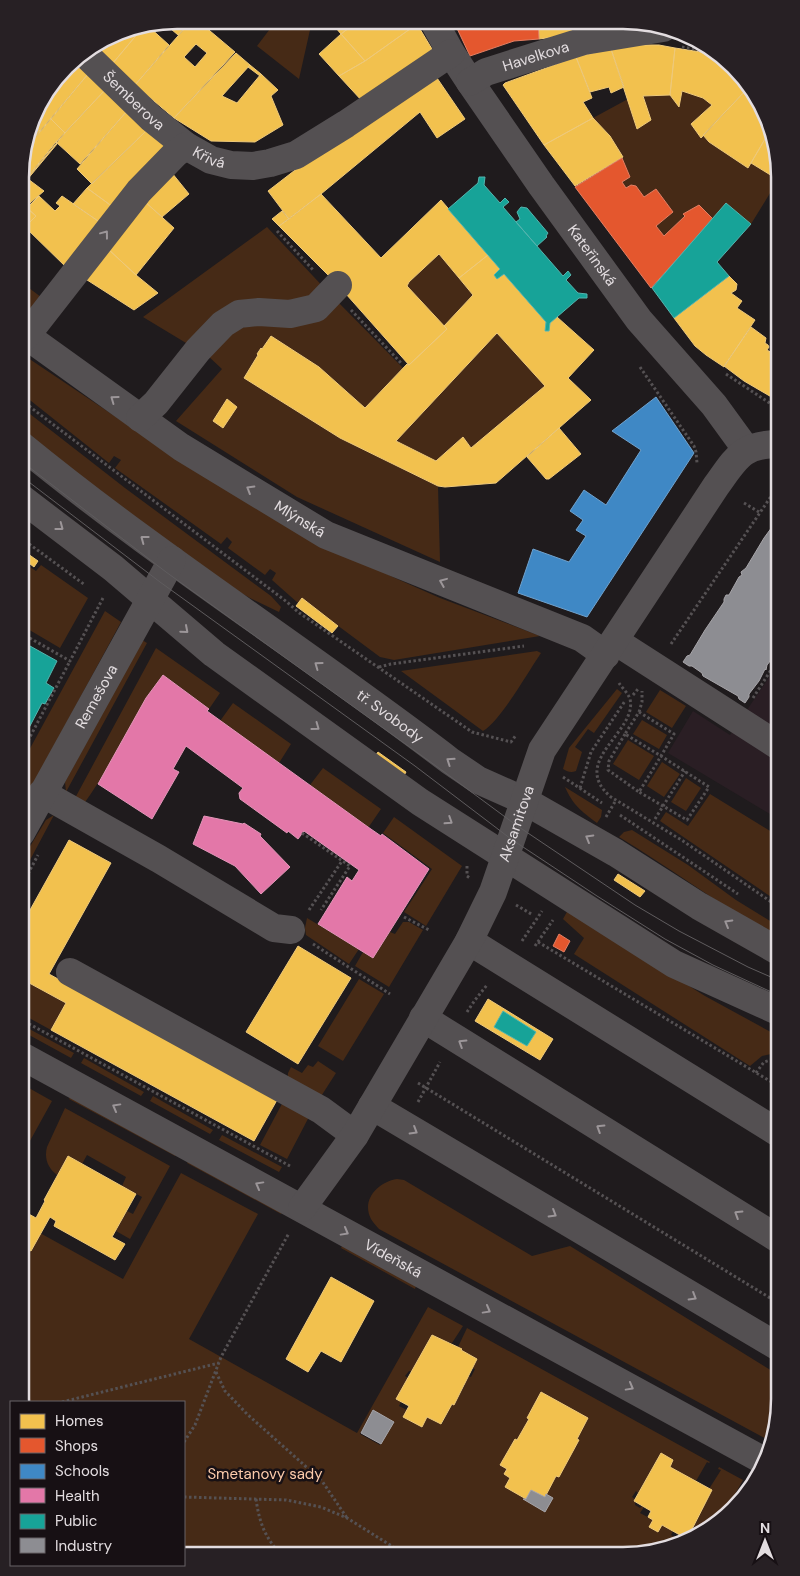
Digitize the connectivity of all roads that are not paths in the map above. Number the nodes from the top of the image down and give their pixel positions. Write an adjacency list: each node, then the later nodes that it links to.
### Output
1 (438, 29): 3 (street, Kateřinská)
2 (645, 31): 5 (street, Havelkova)
3 (451, 53): 5 (street, Kateřinská); 6 (street, Křivá)
4 (89, 58): 6 (street, Šemberova)
5 (470, 82): 12 (street, Kateřinská)
6 (186, 146): 8 (street, Křivá, one-way to 6)
7 (338, 285): 10 (street)
8 (29, 328)
9 (29, 338): 10 (street, Mlýnská, one-way to 9)
10 (140, 418): 17 (street, Mlýnská, one-way to 10)
11 (771, 444): 12 (street)
12 (746, 449): 17 (street, Aksamitova)
13 (29, 452): 15 (street, tř. Svobody, one-way to 13)
14 (29, 504): 16 (street, one-way to 16)
15 (172, 560): 16 (street, Remešova); 20 (street, tř. Svobody, one-way to 15)
16 (151, 600): 19 (street, Remešova); 22 (street, one-way to 22)
17 (610, 648): 18 (street, Mlýnská); 20 (street, Aksamitova)
18 (771, 742)
19 (42, 793): 21 (street, Remešova); 23 (street)
20 (523, 800): 22 (street, Aksamitova); 25 (street, tř. Svobody, one-way to 20)
21 (29, 818)
22 (505, 857): 24 (street, Aksamitova); 27 (street)
23 (299, 922)
24 (468, 941): 29 (street, Aksamitova); 33 (street)
25 (771, 947)
26 (70, 972): 34 (street)
27 (697, 976): 28 (street); 30 (street)
28 (771, 1008)
29 (423, 1018): 32 (street, Aksamitova); 36 (street, one-way to 29)
30 (771, 1022)
31 (29, 1060): 35 (street, Vídeňská, one-way to 31)
32 (372, 1106): 34 (street, Aksamitova); 37 (street, one-way to 37)
33 (771, 1128)
34 (355, 1135): 35 (street, Aksamitova)
35 (302, 1208): 38 (street, Vídeňská, one-way to 38)
36 (771, 1234)
37 (771, 1343)
38 (759, 1458)

